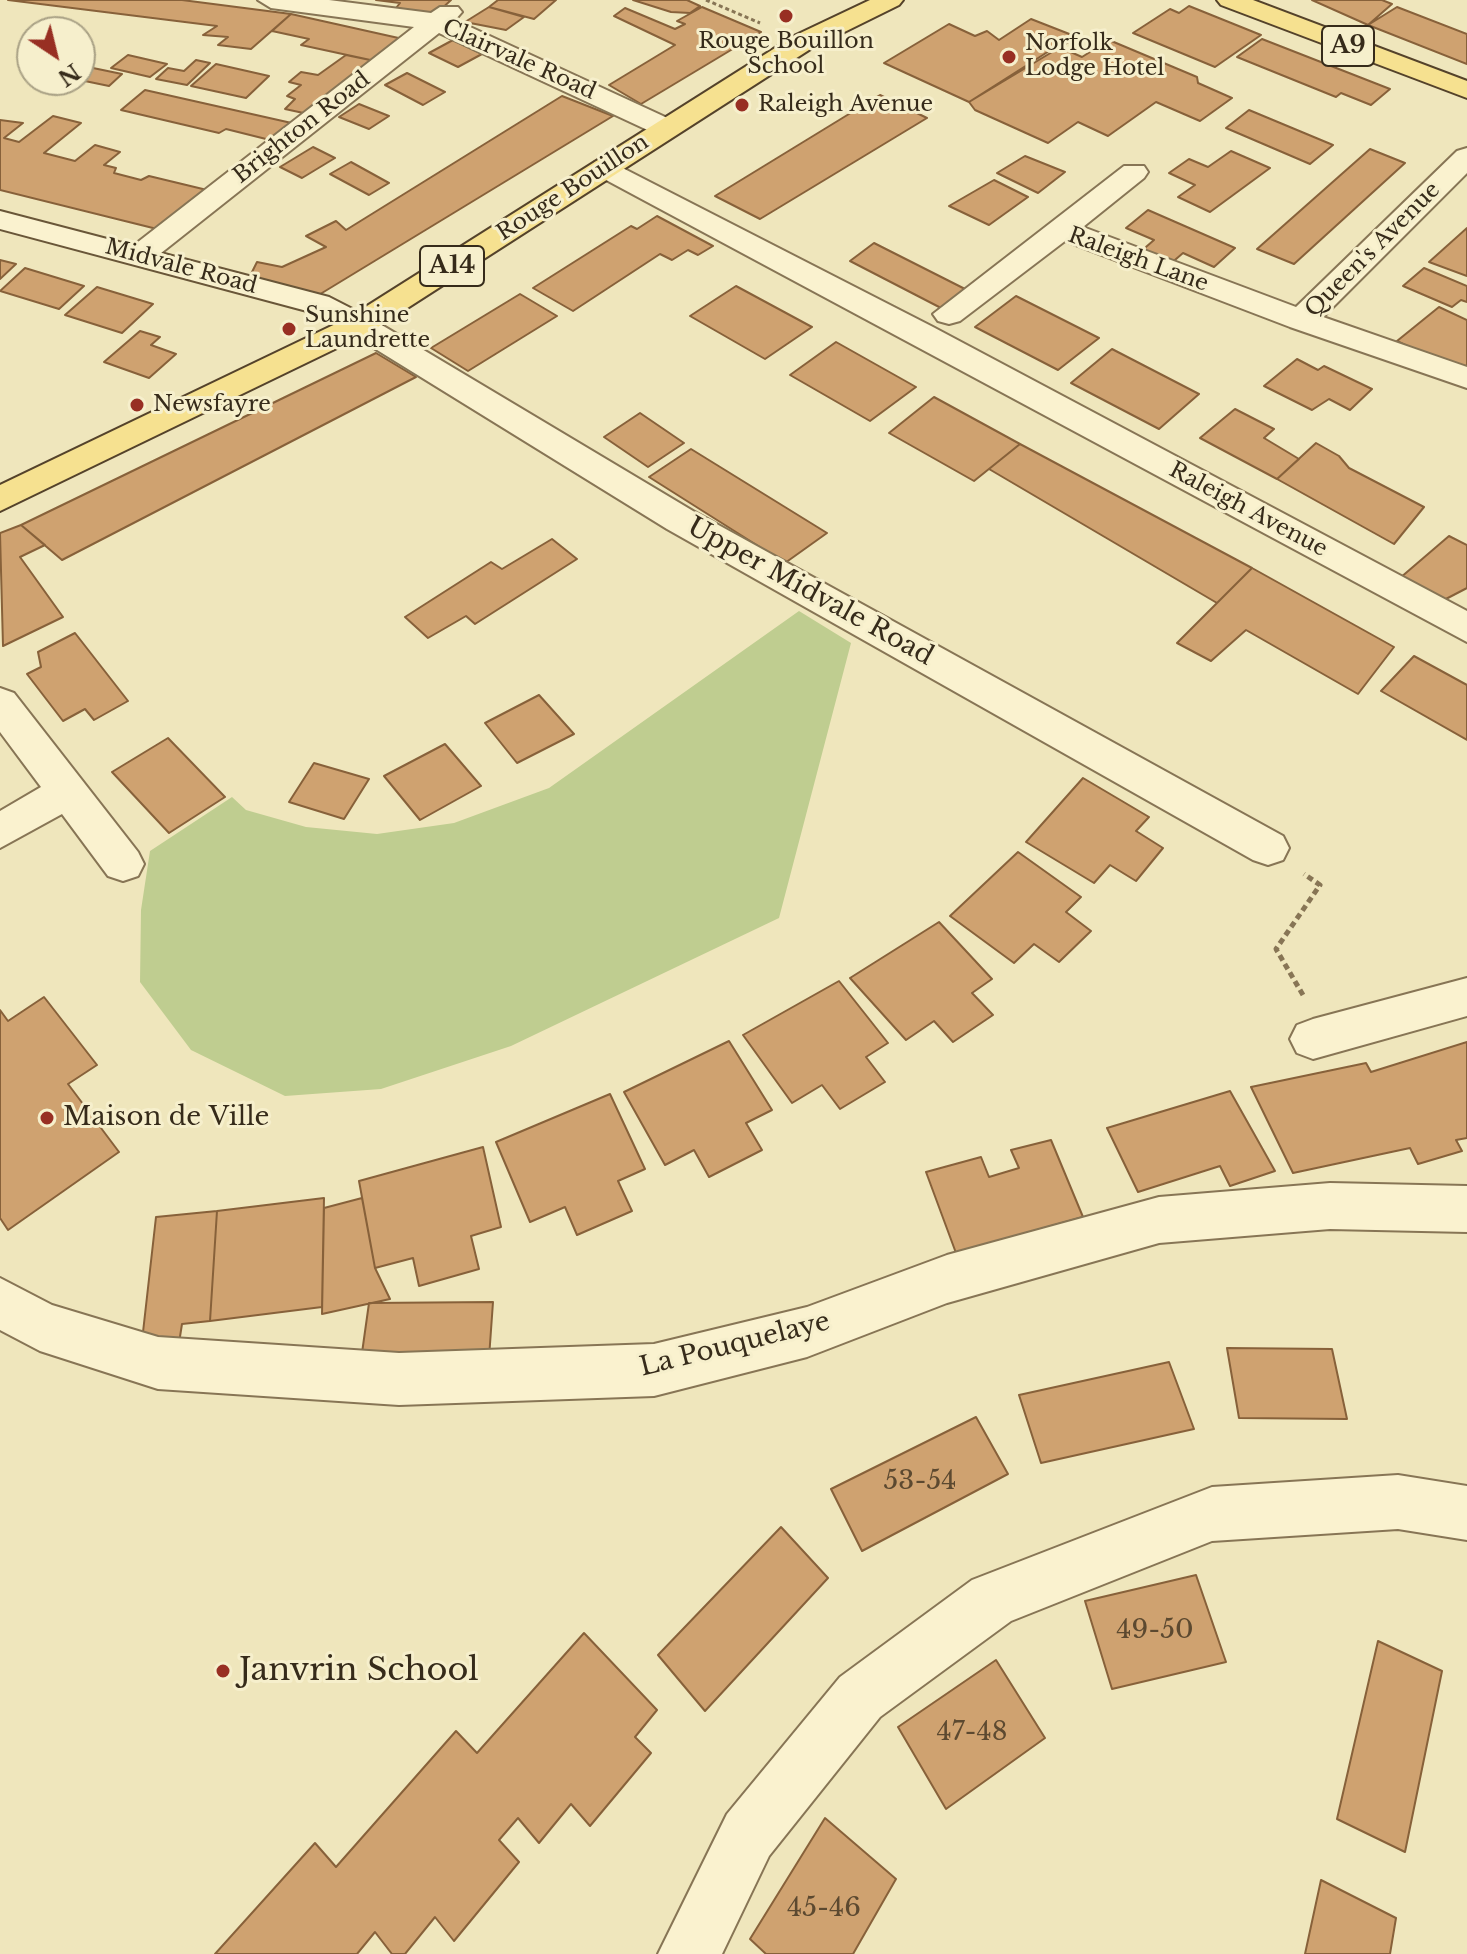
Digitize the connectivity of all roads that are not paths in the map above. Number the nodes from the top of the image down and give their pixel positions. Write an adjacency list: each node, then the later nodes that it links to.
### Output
1 (271, 0): 5 (street, Clairvale Road)
2 (464, 0): 5 (street, Brighton Road)
3 (887, 0): 7 (main road, Rouge Bouillon / A14)
4 (1230, 0): 6 (main road, A9)
5 (437, 22): 7 (street, Clairvale Road); 13 (street, Brighton Road)
6 (1467, 90)
7 (666, 128): 9 (main road, Rouge Bouillon / A14)
8 (1467, 157): 15 (street, Queen's Avenue)
9 (605, 168): 16 (main road, Rouge Bouillon / A14); 19 (street, Raleigh Avenue)
10 (1134, 172): 12 (street)
11 (0, 220): 13 (street, Midvale Road)
12 (1061, 229): 14 (street, Raleigh Lane); 15 (street, Raleigh Lane)
13 (140, 255): 16 (street, Midvale Road)
14 (949, 314)
15 (1301, 320): 17 (street, Queen's Avenue)
16 (359, 325): 18 (main road, Rouge Bouillon / A14); 23 (street, Upper Midvale Road)
17 (1467, 378)
18 (0, 499)
19 (1467, 628)
20 (0, 703): 21 (street)
21 (68, 791): 22 (street); 24 (street)
22 (0, 831)
23 (1268, 848)
24 (123, 864)
25 (1467, 997): 26 (street)
26 (1319, 1037)
27 (1467, 1209): 28 (street, La Pouquelaye)
28 (0, 1302)
29 (1467, 1513): 30 (street)
30 (689, 1954)

